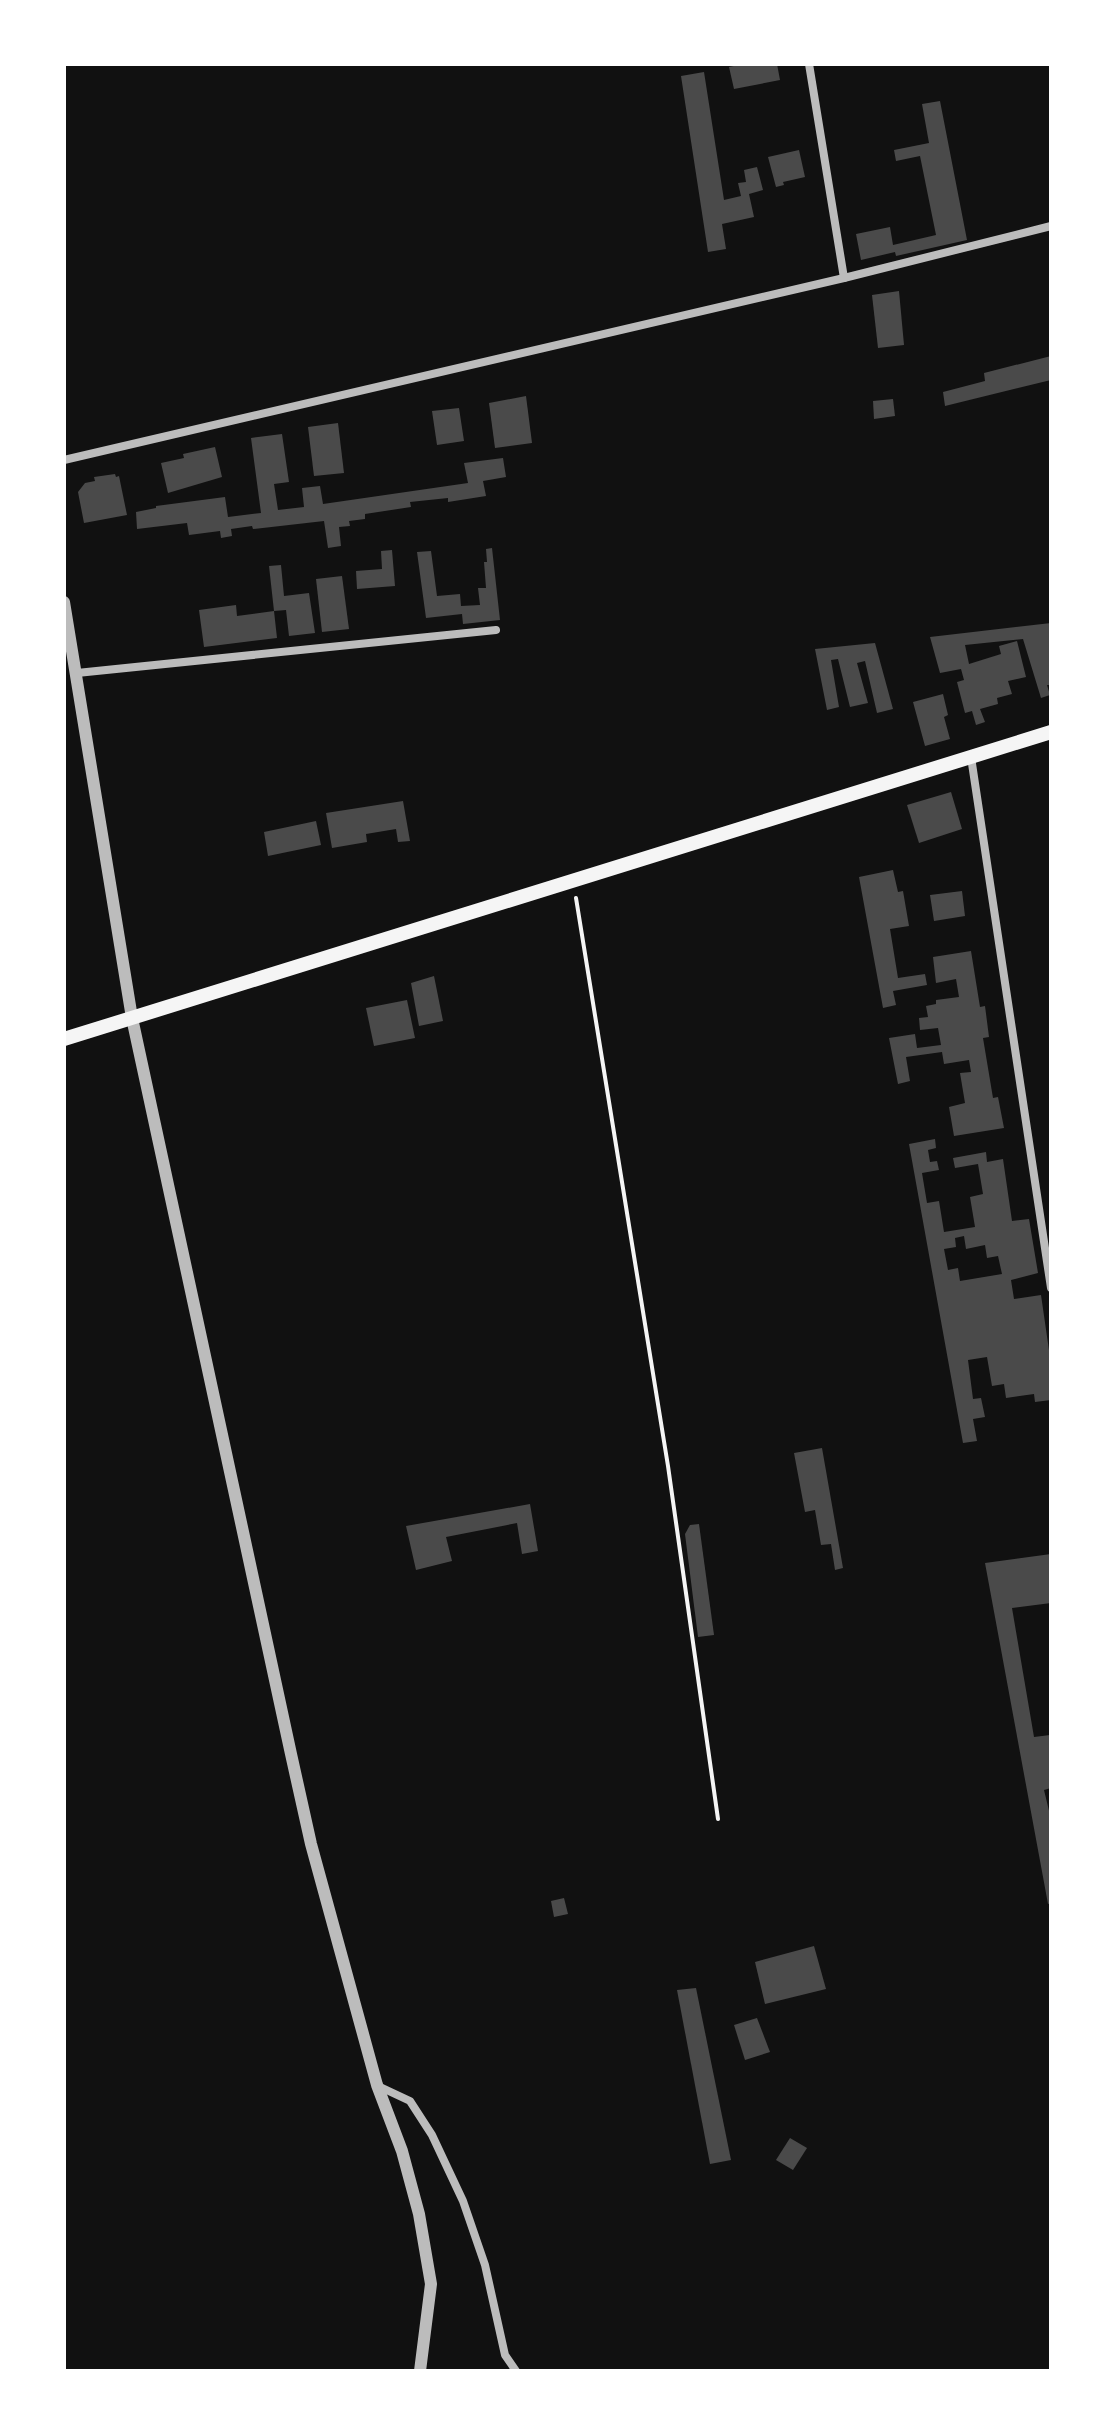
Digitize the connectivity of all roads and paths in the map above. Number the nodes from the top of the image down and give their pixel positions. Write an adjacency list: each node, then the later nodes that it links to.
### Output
1 (809, 64): 3 (street)
2 (1051, 226): 3 (street)
3 (844, 278): 4 (street)
4 (64, 460)
5 (64, 602): 7 (street)
6 (496, 630): 7 (street)
7 (77, 673): 11 (street)
8 (1051, 732): 9 (main road)
9 (971, 757): 10 (main road); 13 (street)
10 (572, 880): 11 (main road); 14 (path)
11 (132, 1018): 12 (main road); 15 (street)
12 (64, 1039)
13 (1051, 1288)
14 (718, 1819)
15 (377, 2085): 16 (street); 17 (street)
16 (420, 2371)
17 (516, 2371)

